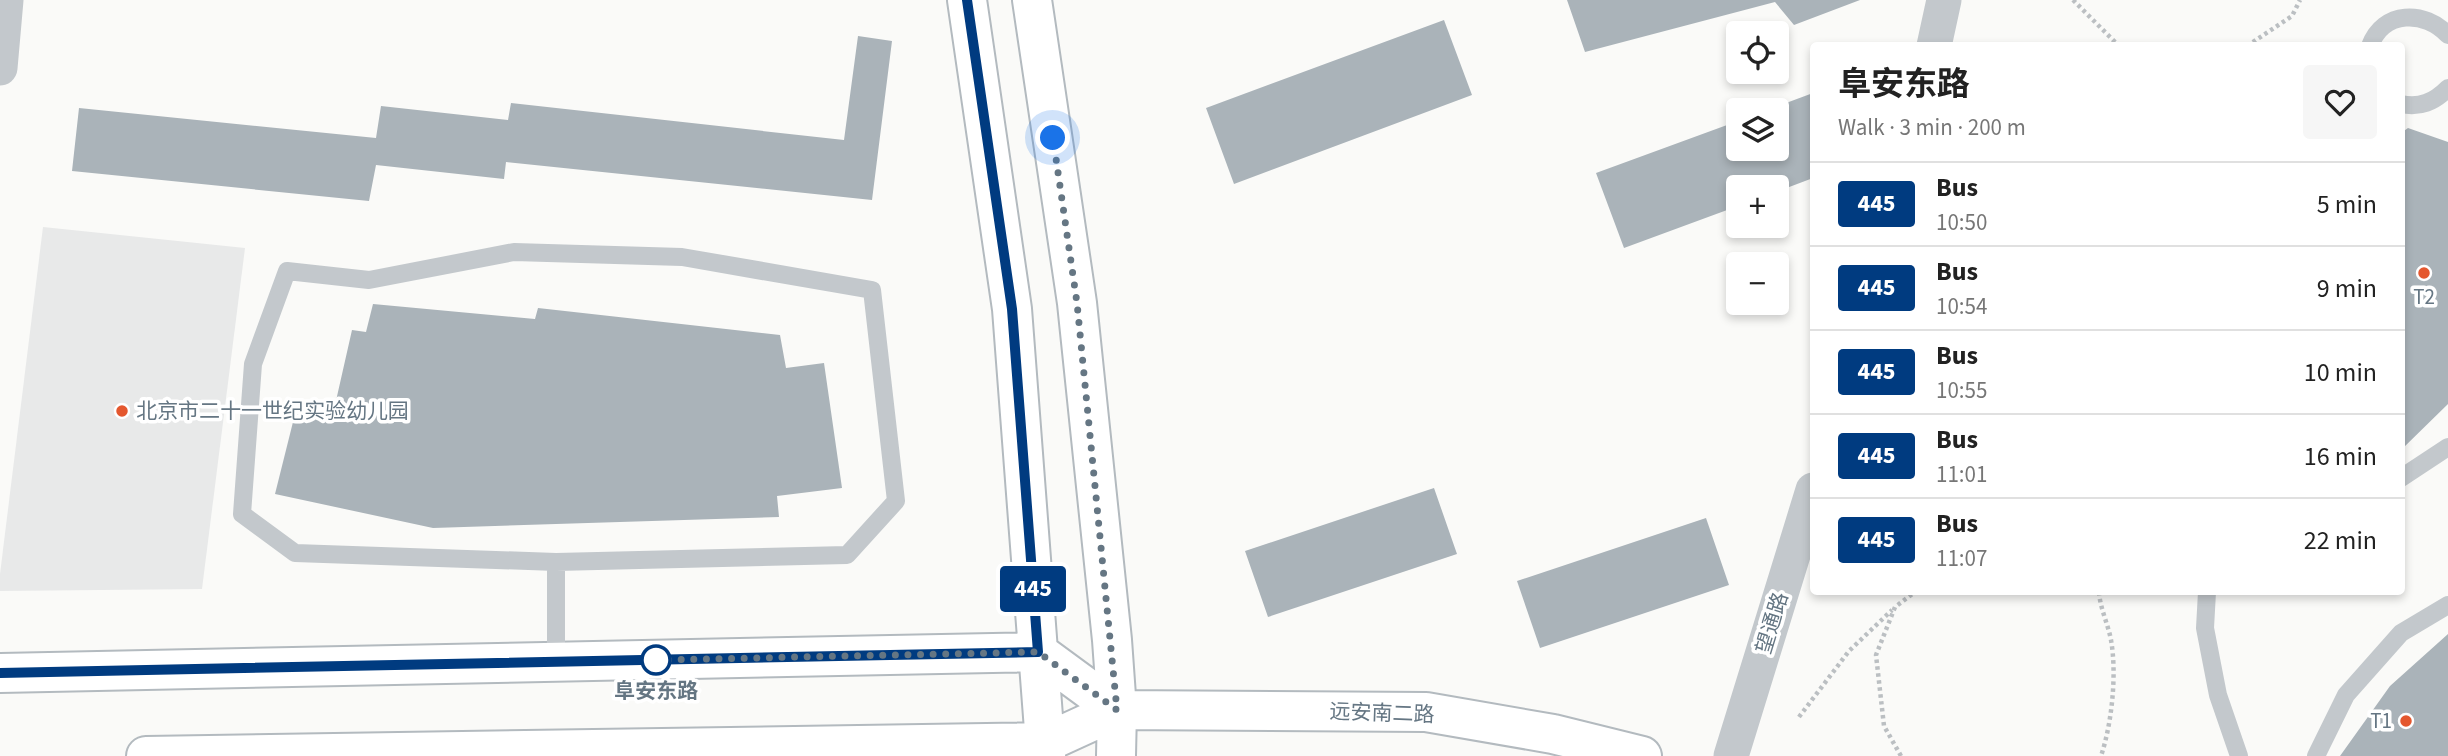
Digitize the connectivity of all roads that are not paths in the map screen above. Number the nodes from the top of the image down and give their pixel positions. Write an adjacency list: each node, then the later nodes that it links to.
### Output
1 (6, 0): 9 (street)
2 (967, 0): 18 (street)
3 (1033, 0): 21 (street)
4 (1944, 0): 7 (street)
5 (2425, 9): 6 (lane); 8 (lane)
6 (2448, 35)
7 (1935, 42)
8 (2373, 42)
9 (0, 68)
10 (2448, 88): 11 (lane)
11 (2405, 105)
12 (2448, 447): 13 (lane)
13 (2405, 475)
14 (1810, 500): 26 (street, 望通路)
15 (556, 562): 15 (lane); 19 (lane)
16 (2207, 595): 27 (lane)
17 (2448, 604): 28 (lane)
18 (1038, 652): 19 (street); 21 (street); 22 (street)
19 (556, 662): 20 (street)
20 (0, 673)
21 (1117, 710): 22 (street); 24 (street); 25 (street, 远安南二路)
22 (1046, 749): 23 (street)
23 (146, 756)
24 (1116, 756)
25 (1642, 756)
26 (1731, 756)
27 (2239, 756)
28 (2316, 756)

